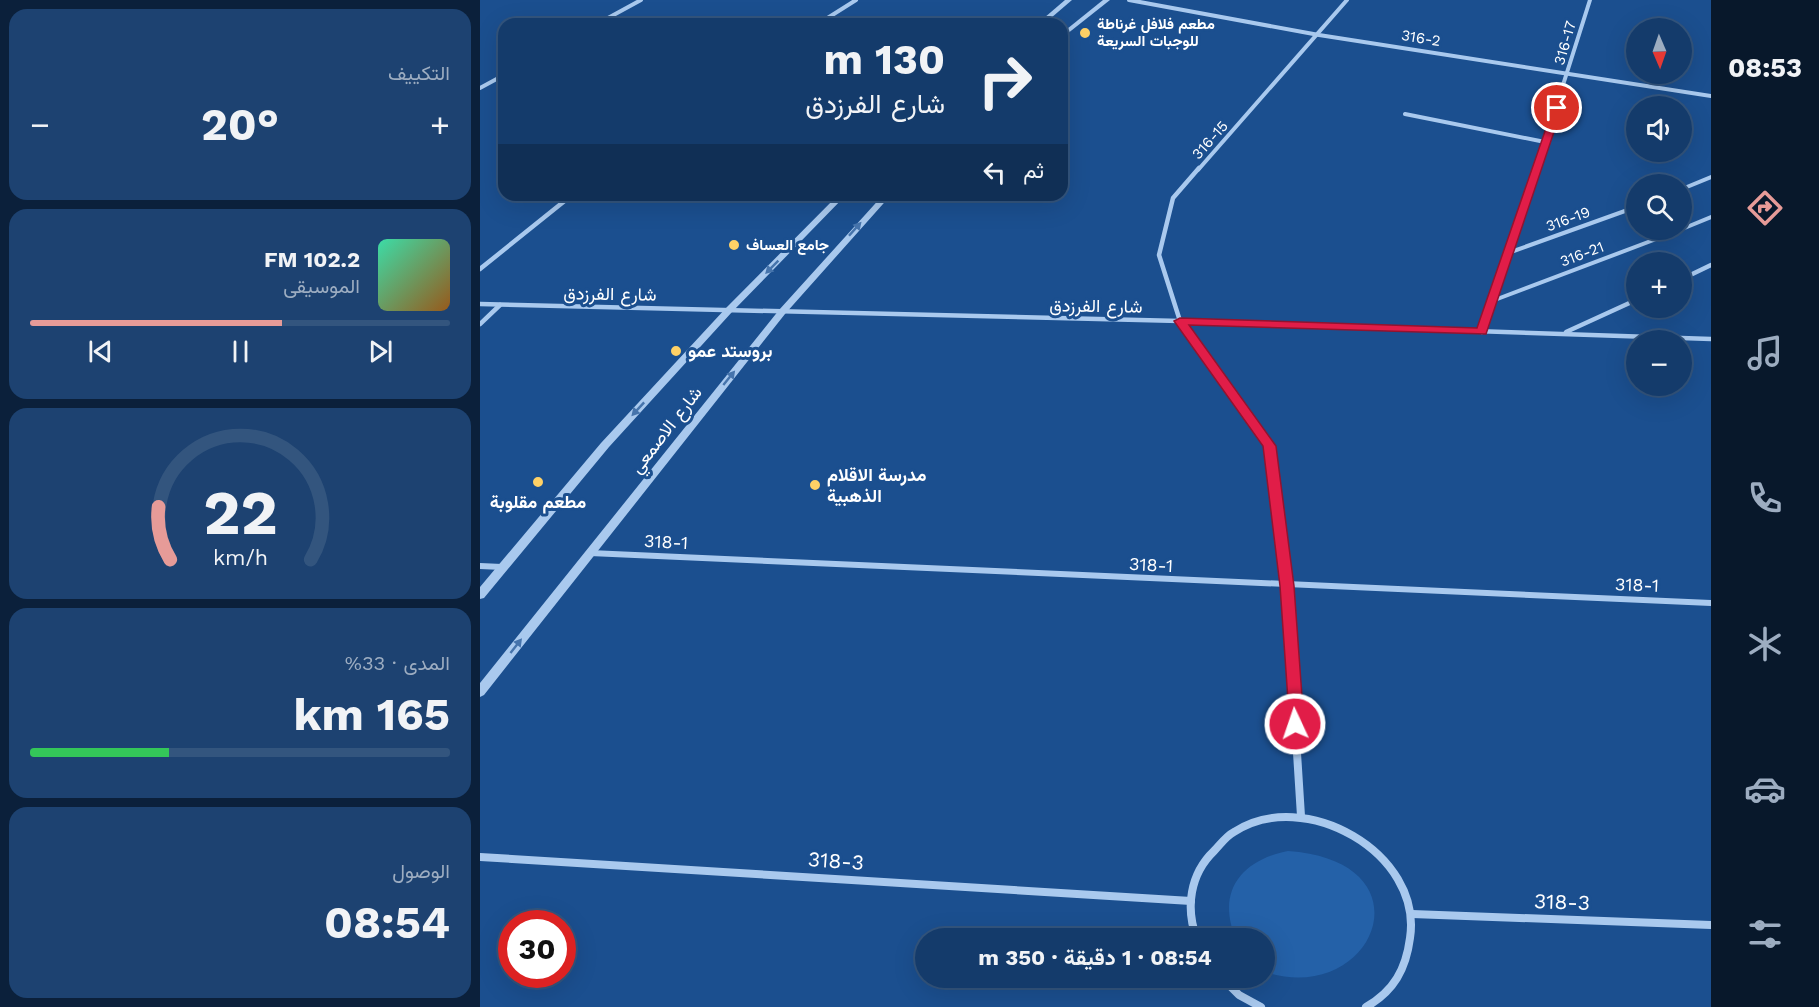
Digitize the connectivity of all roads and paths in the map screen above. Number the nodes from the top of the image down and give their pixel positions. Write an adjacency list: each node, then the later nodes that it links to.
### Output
1 (641, 0): 8 (street)
2 (856, 0): 9 (street)
3 (1069, 0): 10 (street)
4 (1107, 0): 11 (street)
5 (1129, 0): 12 (street, 316-2)
6 (1347, 0): 12 (street, 316-15)
7 (1590, 0): 13 (street, 316-17)
8 (608, 18)
9 (828, 18)
10 (1047, 18)
11 (1068, 31)
12 (1319, 35): 13 (street, 316-2); 38 (street, 316-15)
13 (1569, 73): 16 (street, 316-2); 18 (street, 316-17)
14 (498, 78): 15 (street)
15 (480, 88)
16 (1711, 96)
17 (1405, 114): 18 (street)
18 (1545, 142): 28 (street, 316-17)
19 (1711, 177): 20 (lane)
20 (1692, 185)
21 (565, 201): 30 (street)
22 (836, 201): 36 (street, شارع الاصمعي, one-way to 36)
23 (882, 201): 37 (street, شارع الاصمعي, one-way to 23)
24 (1626, 211): 28 (lane, 316-19)
25 (1711, 218): 26 (lane, 316-21)
26 (1692, 225)
27 (1652, 240): 32 (lane, 316-21)
28 (1508, 253): 32 (street, 316-17)
29 (1711, 265): 31 (street)
30 (480, 269)
31 (1692, 274)
32 (1492, 301): 40 (street, 316-17)
33 (480, 304): 34 (street, شارع الفرزدق)
34 (500, 305): 36 (street, شارع الفرزدق); 39 (street)
35 (1626, 305): 41 (street)
36 (729, 310): 37 (street, شارع الفرزدق); 45 (street, شارع الاصمعي, one-way to 45)
37 (782, 312): 38 (street, شارع الفرزدق); 43 (street, شارع الاصمعي, one-way to 37)
38 (1180, 321): 40 (street, شارع الفرزدق); 46 (street, 316-15)
39 (480, 324)
40 (1482, 332): 41 (street, شارع الفرزدق)
41 (1563, 334): 42 (street, شارع الفرزدق)
42 (1711, 339)
43 (590, 553): 46 (street, 318-1); 49 (street, شارع الاصمعي, one-way to 43)
44 (480, 566): 45 (street)
45 (502, 567): 47 (street, شارع الاصمعي)
46 (1287, 586): 48 (street, 318-1); 50 (street, 316-15)
47 (480, 595)
48 (1711, 603)
49 (480, 692)
50 (1301, 816): 52 (street); 53 (street)
51 (480, 857): 52 (street, 318-3)
52 (1191, 901): 55 (street)
53 (1413, 914): 54 (street, 318-3); 58 (street)
54 (1711, 925)
55 (1195, 928)
56 (1232, 988): 57 (street)
57 (1261, 1007)
58 (1366, 1007)

